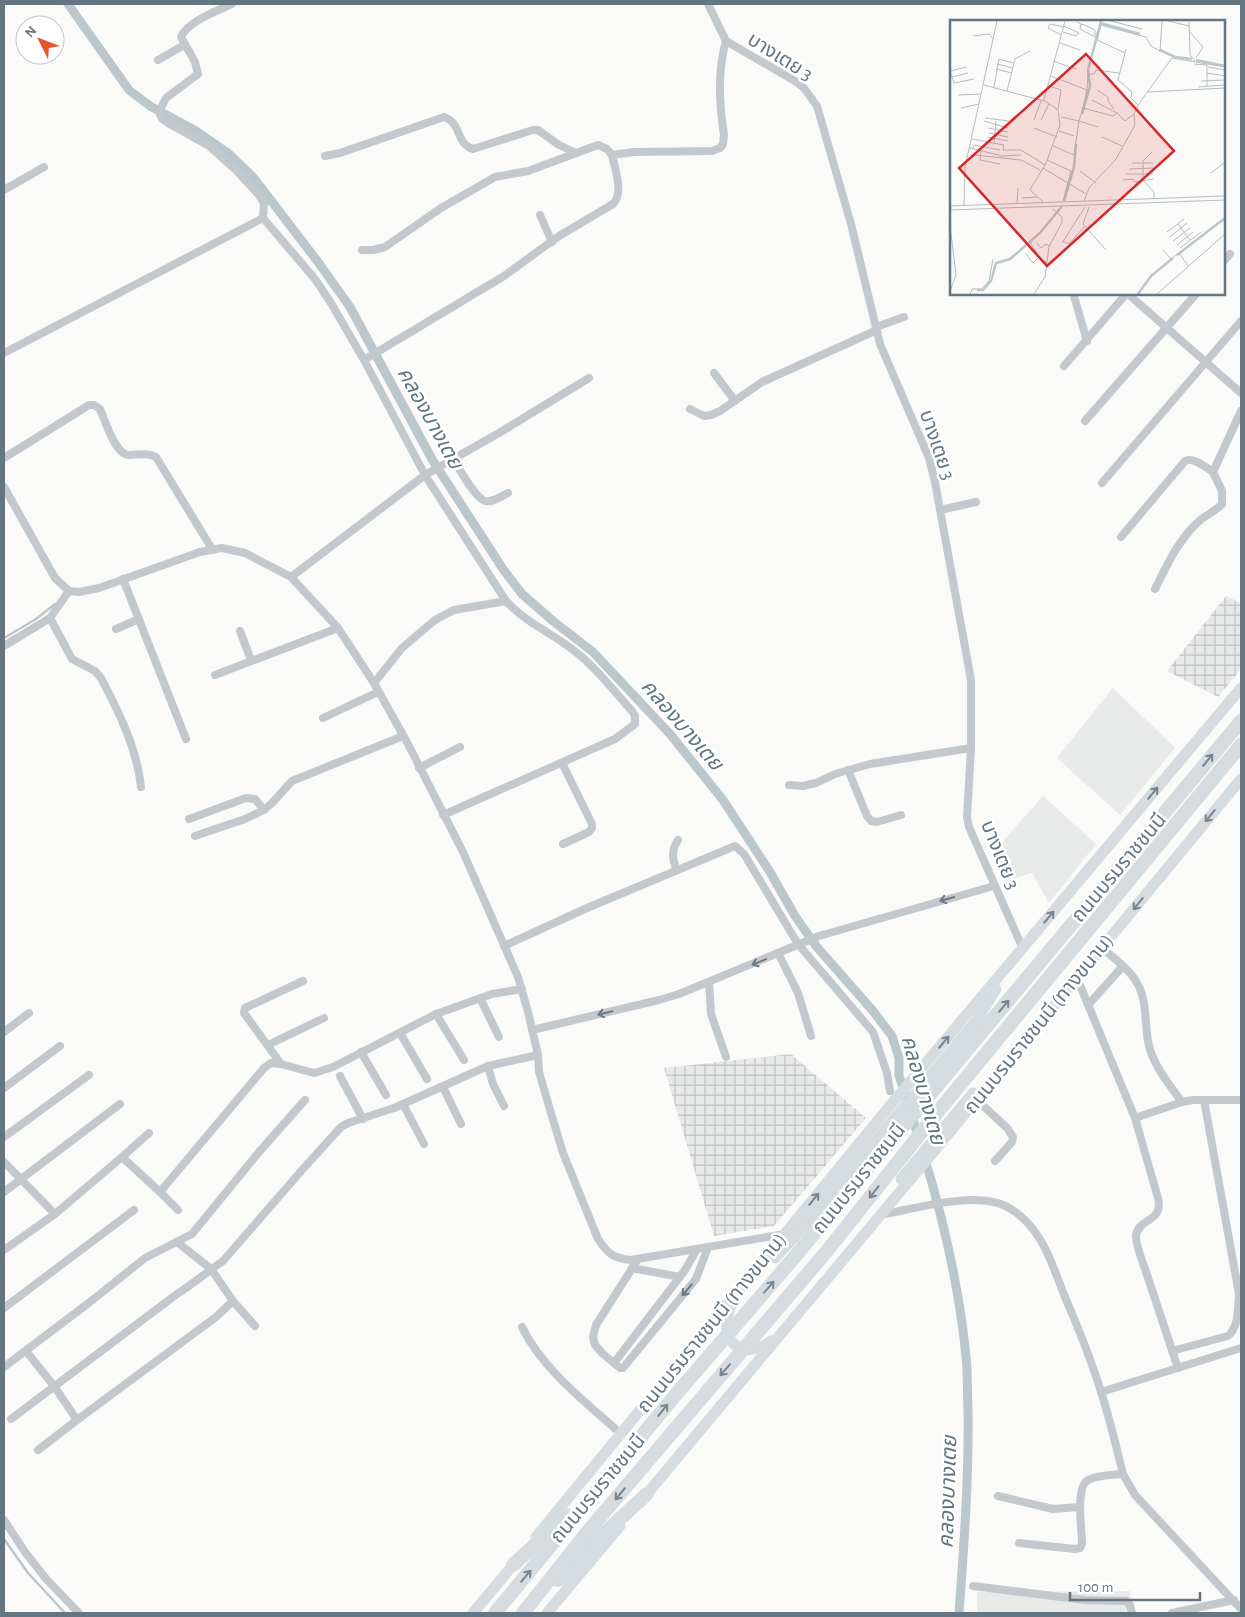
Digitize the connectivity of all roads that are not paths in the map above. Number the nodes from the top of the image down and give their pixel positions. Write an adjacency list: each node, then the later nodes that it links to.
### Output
1 (232, 4): 4 (street)
2 (708, 4): 3 (street, บางเตย 3)
3 (726, 41): 8 (street); 23 (street, บางเตย 3)
4 (184, 45): 5 (street); 12 (street)
5 (158, 60)
6 (574, 152): 7 (street); 8 (street); 14 (street)
7 (325, 156)
8 (612, 156): 13 (street)
9 (44, 167): 10 (street)
10 (4, 190)
11 (540, 215): 13 (street)
12 (263, 218): 26 (street); 27 (street)
13 (552, 242): 27 (street)
14 (362, 250)
15 (1230, 254): 16 (street)
16 (1225, 260)
17 (1126, 295): 25 (street)
18 (1128, 295): 24 (street)
19 (1195, 295): 24 (street)
20 (1074, 296): 25 (street)
21 (904, 317): 23 (street)
22 (1241, 321): 28 (street)
23 (876, 328): 33 (street); 45 (street, บางเตย 3)
24 (1166, 328): 28 (street); 36 (street)
25 (1087, 340): 29 (street)
26 (4, 353)
27 (366, 358): 40 (street)
28 (1206, 363): 32 (street); 41 (street)
29 (1064, 366)
30 (714, 373): 33 (street)
31 (589, 378): 38 (street)
32 (1241, 393)
33 (735, 401): 34 (street)
34 (690, 409)
35 (1241, 410): 39 (street)
36 (1085, 421)
37 (4, 458): 47 (street)
38 (454, 459): 40 (street); 43 (street)
39 (1213, 472): 46 (street); 50 (street)
40 (428, 473): 48 (street); 52 (street)
41 (1102, 483)
42 (4, 486): 51 (street)
43 (508, 492)
44 (976, 502): 45 (street)
45 (940, 510): 70 (street, บางเตย 3)
46 (1121, 537)
47 (212, 549): 48 (street); 49 (street)
48 (291, 577): 55 (street)
49 (123, 579): 51 (street); 54 (street)
50 (1155, 589)
51 (69, 591): 53 (street)
52 (506, 601): 61 (street); 71 (street)
53 (50, 618): 58 (street); 76 (street)
54 (139, 619): 56 (street); 67 (street)
55 (338, 628): 59 (street); 61 (street)
56 (116, 629)
57 (240, 631): 59 (street)
58 (4, 646)
59 (251, 660): 60 (street)
60 (215, 675)
61 (374, 683): 63 (street)
62 (1241, 688): 89 (main road, one-way to 62)
63 (378, 692): 64 (street); 66 (street)
64 (323, 718)
65 (1241, 721): 119 (highway, ถนนบรมราชชนนี, one-way to 65)
66 (403, 736): 72 (street); 77 (street)
67 (186, 739)
68 (1241, 745): 188 (highway, ถนนบรมราชชนนี, one-way to 188)
69 (460, 747): 72 (street)
70 (971, 748): 73 (street); 85 (street, บางเตย 3)
71 (562, 763): 78 (street); 83 (street)
72 (419, 768): 78 (street)
73 (848, 770): 75 (street); 79 (street)
74 (1241, 779): 88 (main road, ถนนบรมราชชนนี (ทางขนาน), one-way to 88)
75 (789, 785)
76 (141, 787)
77 (264, 810): 80 (street); 81 (street)
78 (444, 815): 87 (street)
79 (902, 815)
80 (189, 819)
81 (195, 836)
82 (678, 840): 84 (street)
83 (563, 844)
84 (677, 870): 86 (street); 87 (street)
85 (994, 886): 86 (street, one-way to 86); 89 (street, บางเตย 3)
86 (801, 943): 90 (street); 120 (street)
87 (504, 946): 95 (street)
88 (1102, 948): 91 (street); 92 (main road, ถนนบรมราชชนนี (ทางขนาน))
89 (1020, 952): 119 (main road, one-way to 89)
90 (778, 953): 94 (street, one-way to 94); 104 (street)
91 (1123, 966): 97 (street); 126 (street)
92 (1080, 975): 97 (street); 119 (main road); 123 (main road, ถนนบรมราชชนนี (ทางขนาน))
93 (303, 981): 106 (street)
94 (709, 982): 101 (street, one-way to 101); 110 (street)
95 (522, 989): 96 (street); 101 (street)
96 (480, 998): 99 (street); 105 (street)
97 (1088, 1005): 130 (street)
98 (29, 1013): 102 (street)
99 (436, 1014): 103 (street); 111 (street)
100 (324, 1018): 106 (street)
101 (532, 1030): 109 (street)
102 (4, 1032)
103 (400, 1033): 108 (street); 116 (street)
104 (811, 1036)
105 (500, 1037)
106 (268, 1045): 112 (street)
107 (60, 1046): 118 (street)
108 (361, 1052): 112 (street); 121 (street)
109 (538, 1055): 113 (street); 151 (street)
110 (726, 1057)
111 (464, 1060)
112 (281, 1064): 141 (street)
113 (488, 1066): 117 (street); 129 (street)
114 (89, 1075): 134 (street)
115 (340, 1076): 131 (street)
116 (426, 1080)
117 (443, 1087): 128 (street); 132 (street)
118 (4, 1088)
119 (920, 1088): 146 (main road, ถนนบรมราชชนนี (ทางขนาน), one-way to 119); 174 (highway, ถนนบรมราชชนนี, one-way to 119)
120 (890, 1091)
121 (386, 1095)
122 (305, 1100): 147 (street)
123 (977, 1100): 137 (street); 145 (main road, ถนนบรมราชชนนี (ทางขนาน))
124 (1204, 1100): 125 (street); 126 (street); 162 (street)
125 (1241, 1100)
126 (1182, 1102): 130 (street)
127 (120, 1104): 139 (street)
128 (403, 1104): 131 (street); 135 (street)
129 (504, 1106)
130 (1135, 1118): 162 (street)
131 (363, 1119): 153 (street)
132 (461, 1124)
133 (149, 1133): 136 (street)
134 (4, 1137)
135 (424, 1144)
136 (122, 1157): 141 (street); 144 (street)
137 (994, 1161)
138 (4, 1162): 139 (street)
139 (21, 1179): 140 (street); 144 (street)
140 (4, 1192)
141 (160, 1192): 143 (street)
142 (134, 1210): 156 (street)
143 (178, 1210)
144 (55, 1214): 150 (street)
145 (880, 1215): 168 (street); 175 (main road, ถนนบรมราชชนนี (ทางขนาน))
146 (785, 1234): 148 (street); 171 (main road, ถนนบรมราชชนนี (ทางขนาน))
147 (177, 1242): 153 (street); 163 (street)
148 (708, 1247): 149 (street); 158 (street, one-way to 158)
149 (697, 1249): 151 (street); 154 (street)
150 (4, 1250)
151 (638, 1259): 152 (street)
152 (632, 1268): 154 (street); 164 (street)
153 (211, 1269): 155 (street); 167 (street)
154 (680, 1276): 157 (street)
155 (233, 1301): 159 (street); 170 (street)
156 (4, 1308)
157 (650, 1316): 158 (street); 164 (street)
158 (659, 1324): 164 (street)
159 (255, 1326)
160 (522, 1327): 171 (street)
161 (1241, 1348): 166 (street)
162 (1172, 1351): 166 (street)
163 (26, 1352): 165 (street); 167 (street)
164 (614, 1363)
165 (4, 1367)
166 (1178, 1368): 168 (street)
167 (54, 1386): 169 (street); 170 (street)
168 (1101, 1392): 173 (street)
169 (11, 1419)
170 (77, 1420): 172 (street)
171 (620, 1434): 181 (main road, ถนนบรมราชชนนี (ทางขนาน))
172 (38, 1450)
173 (1123, 1474): 177 (street); 183 (street)
174 (604, 1482): 181 (highway); 187 (highway, ถนนบรมราชชนนี, one-way to 174)
175 (647, 1494): 188 (highway); 189 (main road, ถนนบรมราชชนนี (ทางขนาน))
176 (998, 1496): 177 (street)
177 (1080, 1507): 180 (street)
178 (4, 1520): 179 (street)
179 (6, 1531): 185 (street)
180 (1019, 1543)
181 (513, 1565): 186 (main road, ถนนบรมราชชนนี (ทางขนาน))
182 (973, 1586): 190 (street)
183 (1234, 1600): 184 (street); 191 (street)
184 (1241, 1609)
185 (79, 1613)
186 (473, 1613)
187 (495, 1613)
188 (524, 1613)
189 (547, 1613)
190 (1132, 1613)
191 (1172, 1613)

